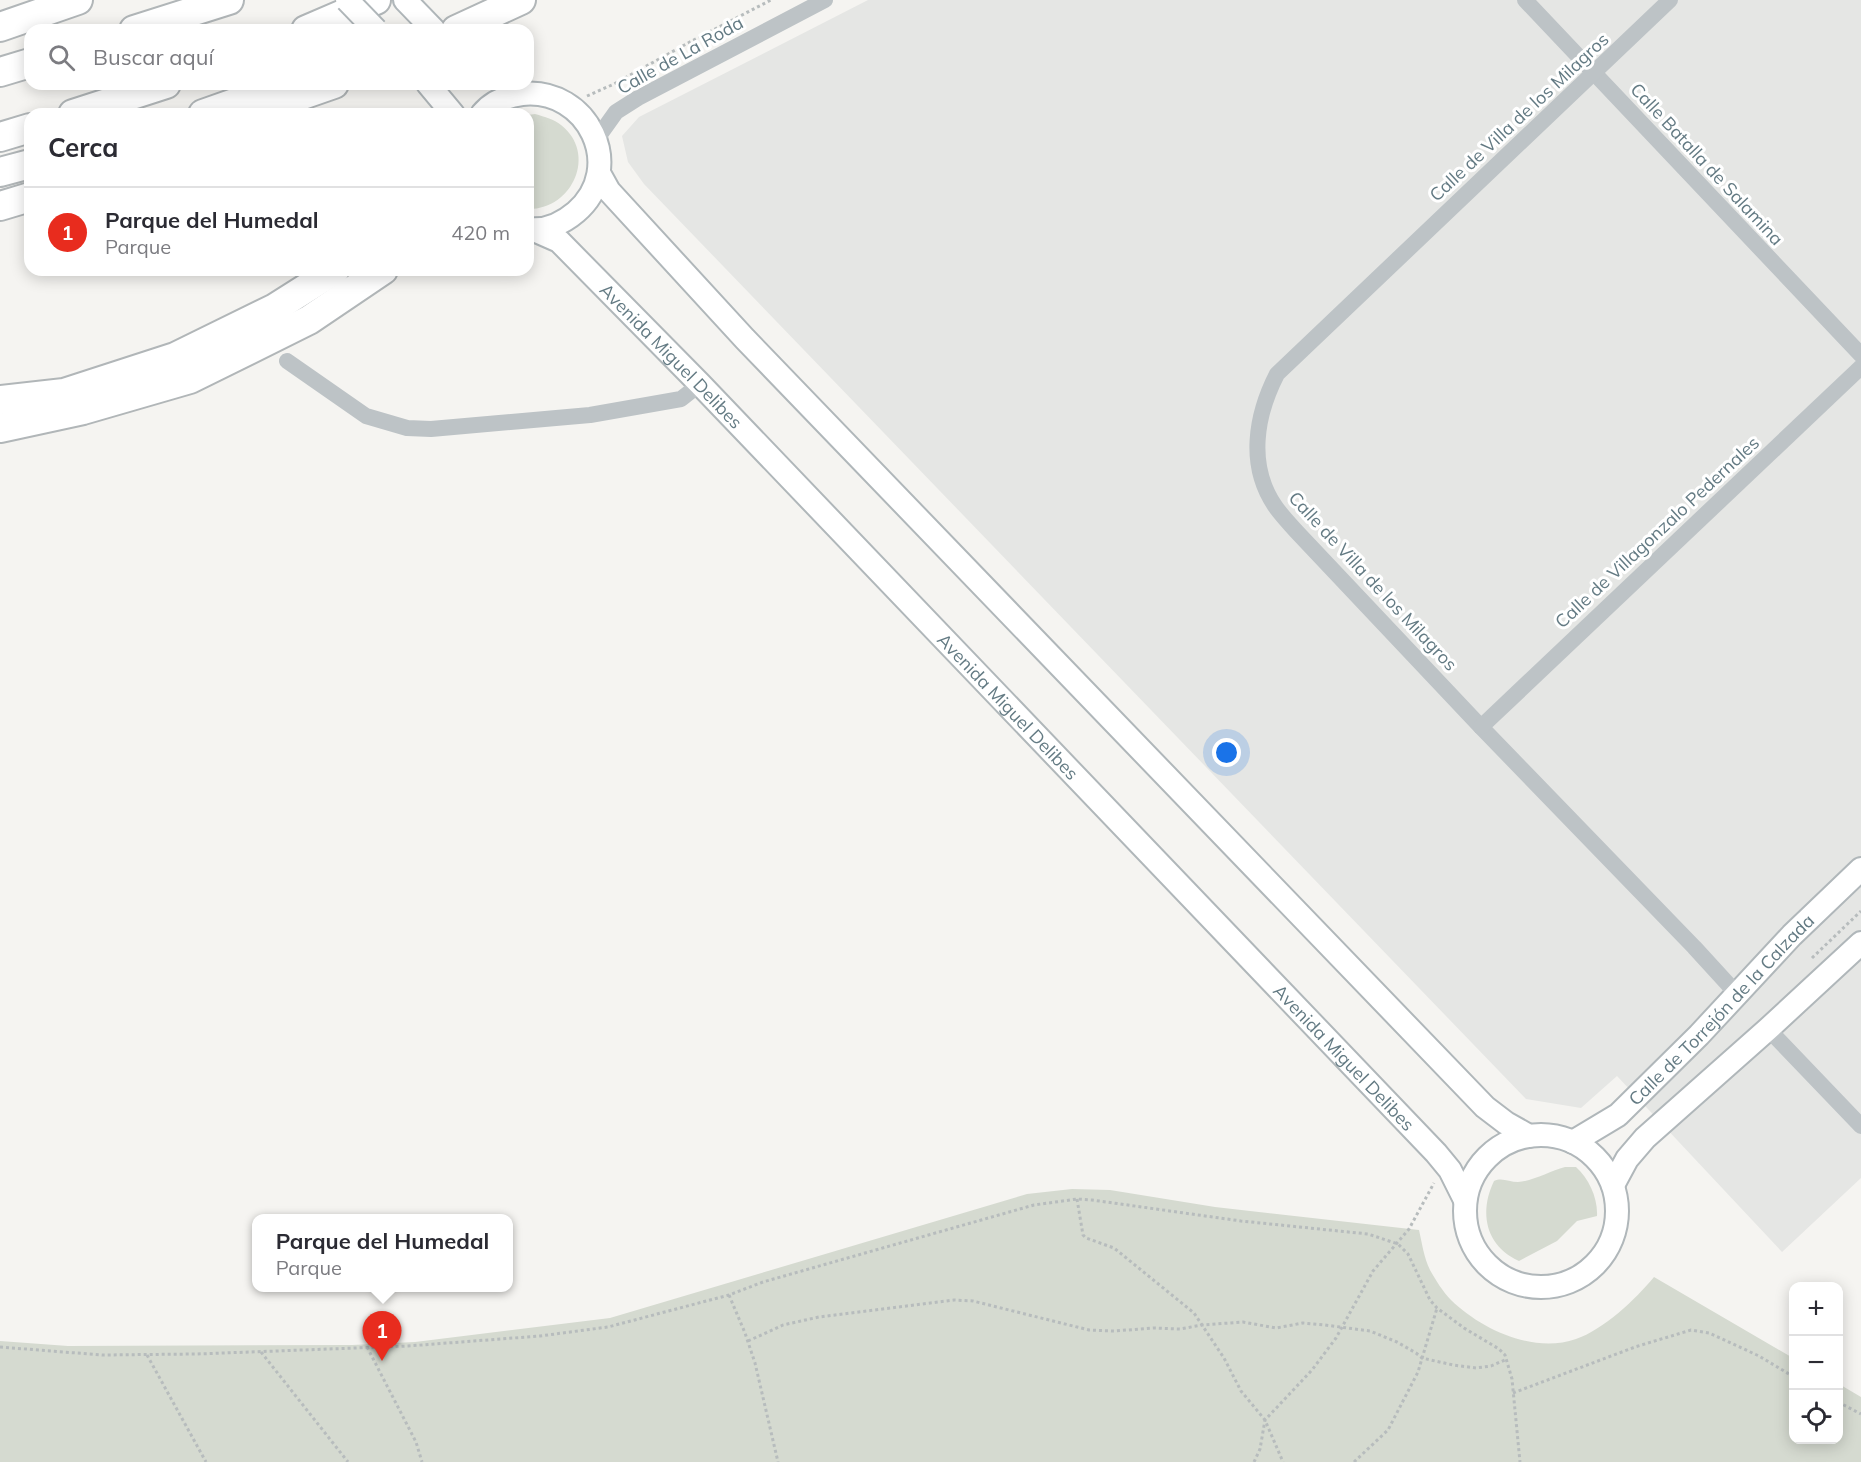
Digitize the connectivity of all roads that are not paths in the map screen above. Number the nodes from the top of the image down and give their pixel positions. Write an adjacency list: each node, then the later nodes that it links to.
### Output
1 (78, 0): 16 (highway)
2 (229, 0): 10 (highway)
3 (347, 0): 12 (main road, bridge)
4 (376, 0): 11 (highway)
5 (405, 0): 13 (main road)
6 (825, 0): 33 (street, Calle de La Roda)
7 (1525, 0): 19 (street, Calle Batalla de Salamina)
8 (1671, 0): 19 (street, Calle de Villa de los Milagros)
9 (513, 4): 14 (highway); 15 (highway)
10 (153, 24)
11 (320, 24)
12 (370, 24)
13 (428, 24)
14 (458, 24)
15 (469, 24)
16 (0, 27)
17 (24, 65): 18 (highway)
18 (0, 72)
19 (1594, 73): 45 (street, Calle Batalla de Salamina); 51 (street, Calle de Villa de los Milagros)
20 (147, 90): 26 (highway)
21 (271, 90): 27 (highway)
22 (317, 90): 28 (highway)
23 (434, 90): 29 (main road)
24 (502, 90): 25 (main road)
25 (513, 95): 30 (main road); 33 (main road)
26 (92, 108)
27 (220, 108)
28 (266, 108)
29 (448, 108)
30 (489, 108)
31 (24, 130): 32 (highway)
32 (0, 137)
33 (596, 140): 36 (main road)
34 (24, 166): 35 (highway)
35 (0, 172)
36 (599, 174): 41 (main road); 57 (main road)
37 (24, 185): 38 (highway)
38 (0, 192)
39 (24, 199): 40 (highway)
40 (0, 206)
41 (534, 229)
42 (534, 230): 48 (main road, Avenida Miguel Delibes)
43 (326, 276): 49 (highway)
44 (374, 276): 50 (highway)
45 (1861, 355)
46 (287, 361): 48 (street)
47 (1861, 367): 51 (street, Calle de Villagonzalo Pedernales)
48 (700, 384): 60 (main road, Avenida Miguel Delibes)
49 (0, 400)
50 (0, 428)
51 (1481, 727): 54 (street, Calle de Villa de los Milagros)
52 (1861, 869): 54 (main road, Calle de Torrejón de la Calzada)
53 (1861, 943): 55 (main road, Calle de Torrejón de la Calzada)
54 (1737, 994): 58 (main road, Calle de Torrejón de la Calzada)
55 (1768, 1029): 56 (street); 59 (main road, Calle de Torrejón de la Calzada)
56 (1861, 1126)
57 (1529, 1136): 58 (main road); 60 (main road)
58 (1573, 1142): 59 (main road)
59 (1612, 1185): 60 (main road)
60 (1465, 1200)

